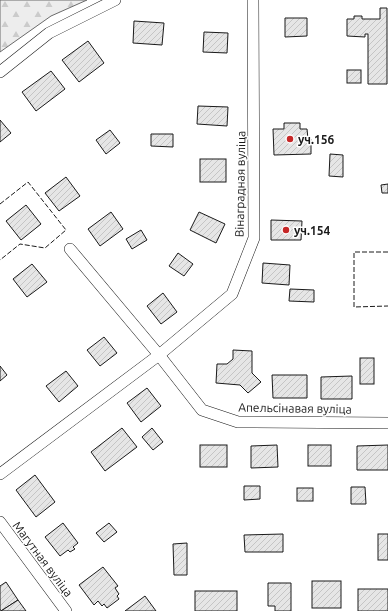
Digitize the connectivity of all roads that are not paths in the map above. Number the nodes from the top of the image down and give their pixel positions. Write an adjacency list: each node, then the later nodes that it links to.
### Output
1 (115, 0): 3 (street)
2 (253, 0): 5 (street, Вінаградная вуліца)
3 (0, 72)
4 (70, 249): 5 (street)
5 (159, 355): 6 (street, Апельсінавая вуліца); 7 (street, Вінаградная вуліца)
6 (388, 423)
7 (0, 474)
8 (0, 522): 9 (street, Магутная вуліца)
9 (66, 611)

